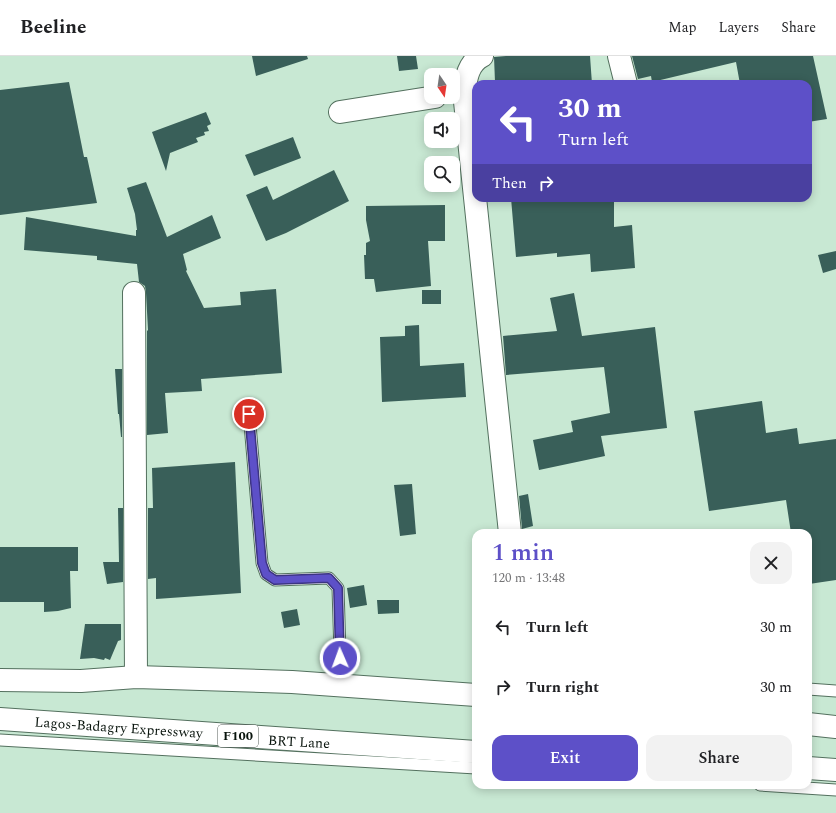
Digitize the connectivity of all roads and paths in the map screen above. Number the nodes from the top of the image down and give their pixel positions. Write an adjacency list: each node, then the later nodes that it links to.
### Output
1 (482, 56): 4 (main road)
2 (619, 56): 3 (main road)
3 (625, 80)
4 (460, 91)
5 (424, 99): 7 (main road)
6 (460, 102): 10 (main road)
7 (340, 112)
8 (134, 294): 11 (main road)
9 (249, 414): 13 (lane)
10 (510, 529)
11 (136, 677): 12 (main road); 13 (main road)
12 (0, 680)
13 (341, 686): 16 (main road)
14 (812, 689): 15 (lane)
15 (836, 691)
16 (472, 695)
17 (0, 719): 21 (main road, Lagos-Badagry Expressway / F100)
18 (812, 724): 19 (main road)
19 (836, 727)
20 (0, 740): 22 (lane, BRT Lane)
21 (472, 752)
22 (472, 768)
23 (812, 768): 24 (main road)
24 (836, 770)
25 (812, 788): 26 (lane)
26 (836, 790)

